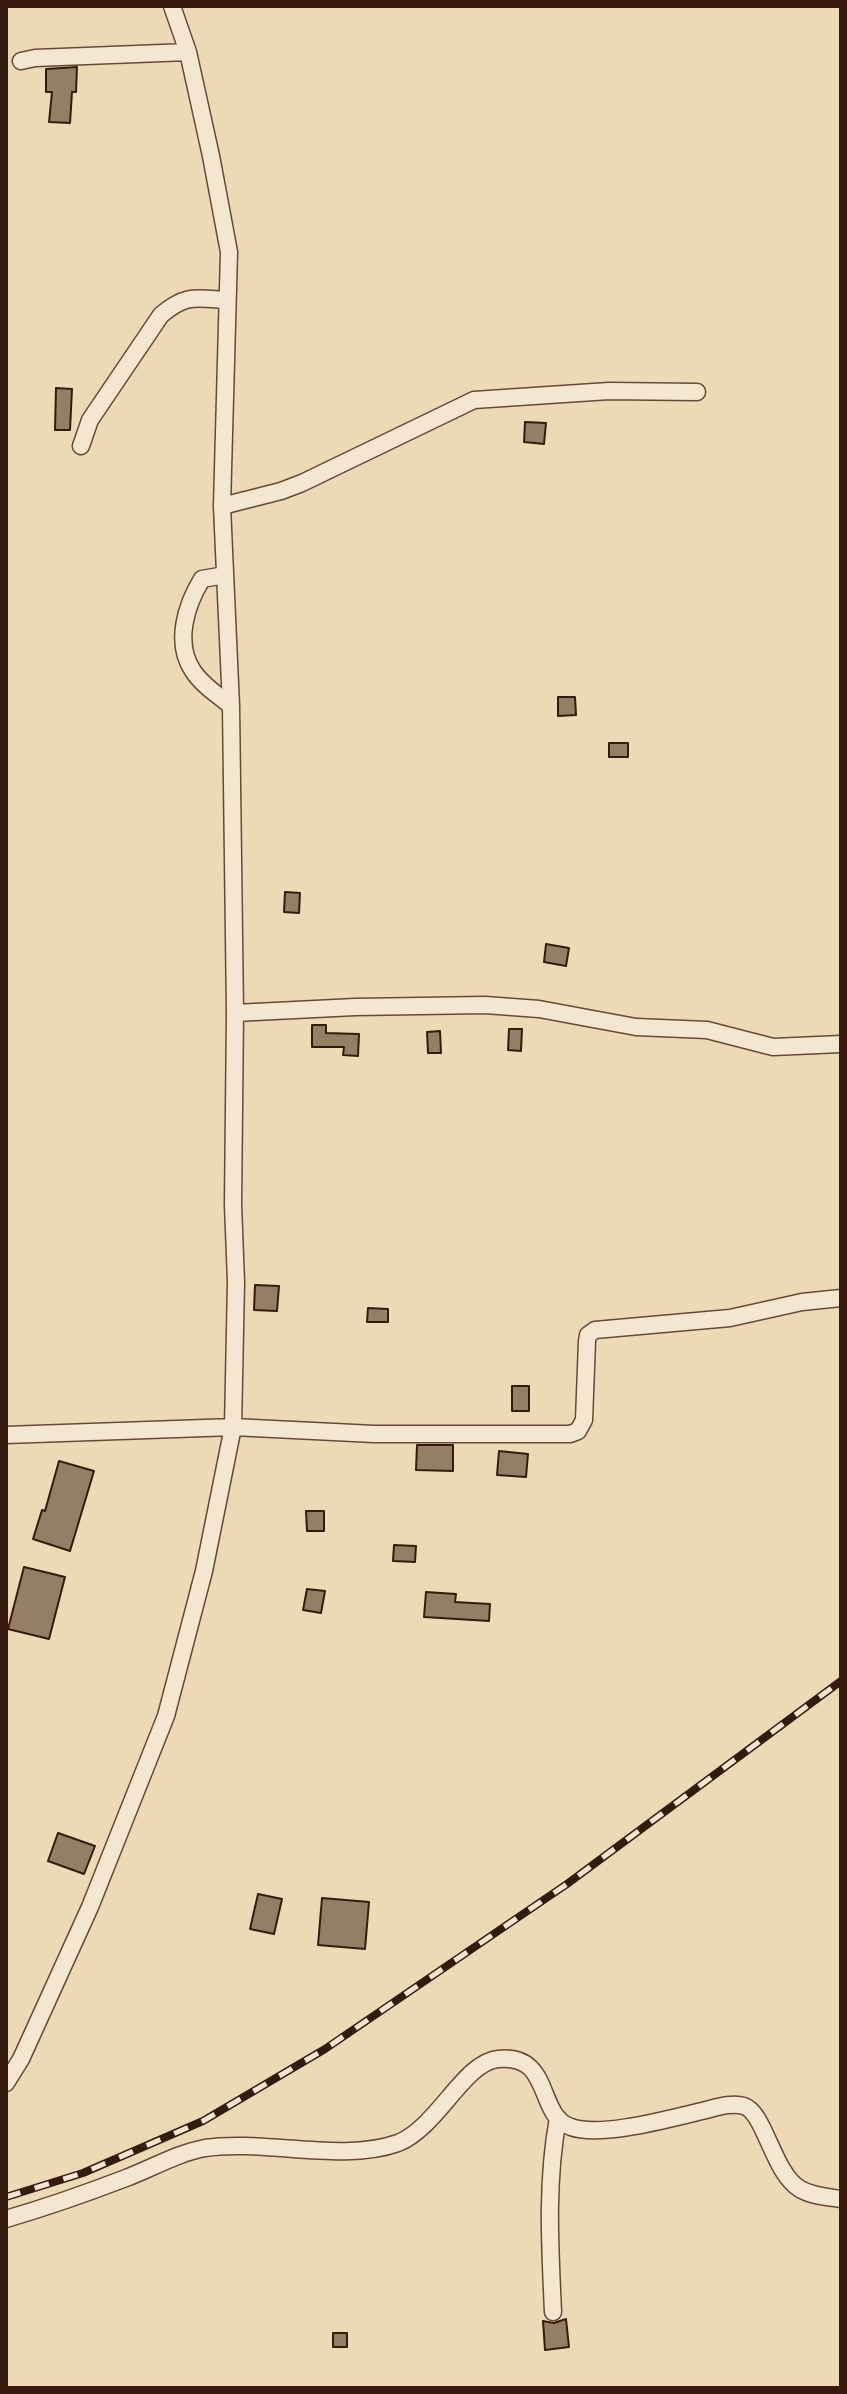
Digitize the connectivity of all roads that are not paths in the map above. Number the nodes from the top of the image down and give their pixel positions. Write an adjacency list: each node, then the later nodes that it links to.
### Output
1 (172, 6): 2 (street)
2 (188, 52): 3 (street); 4 (street)
3 (21, 61)
4 (226, 300): 6 (street); 7 (street)
5 (697, 392): 7 (street)
6 (81, 446)
7 (222, 506): 8 (street)
8 (225, 575): 9 (street); 9 (street)
9 (231, 706): 10 (street)
10 (235, 1013): 11 (street); 13 (street)
11 (841, 1044)
12 (841, 1298): 13 (street)
13 (233, 1427): 14 (street); 15 (street)
14 (6, 1435)
15 (6, 2083)
16 (558, 2118): 17 (street); 18 (street); 19 (street)
17 (841, 2199)
18 (6, 2219)
19 (553, 2312)

